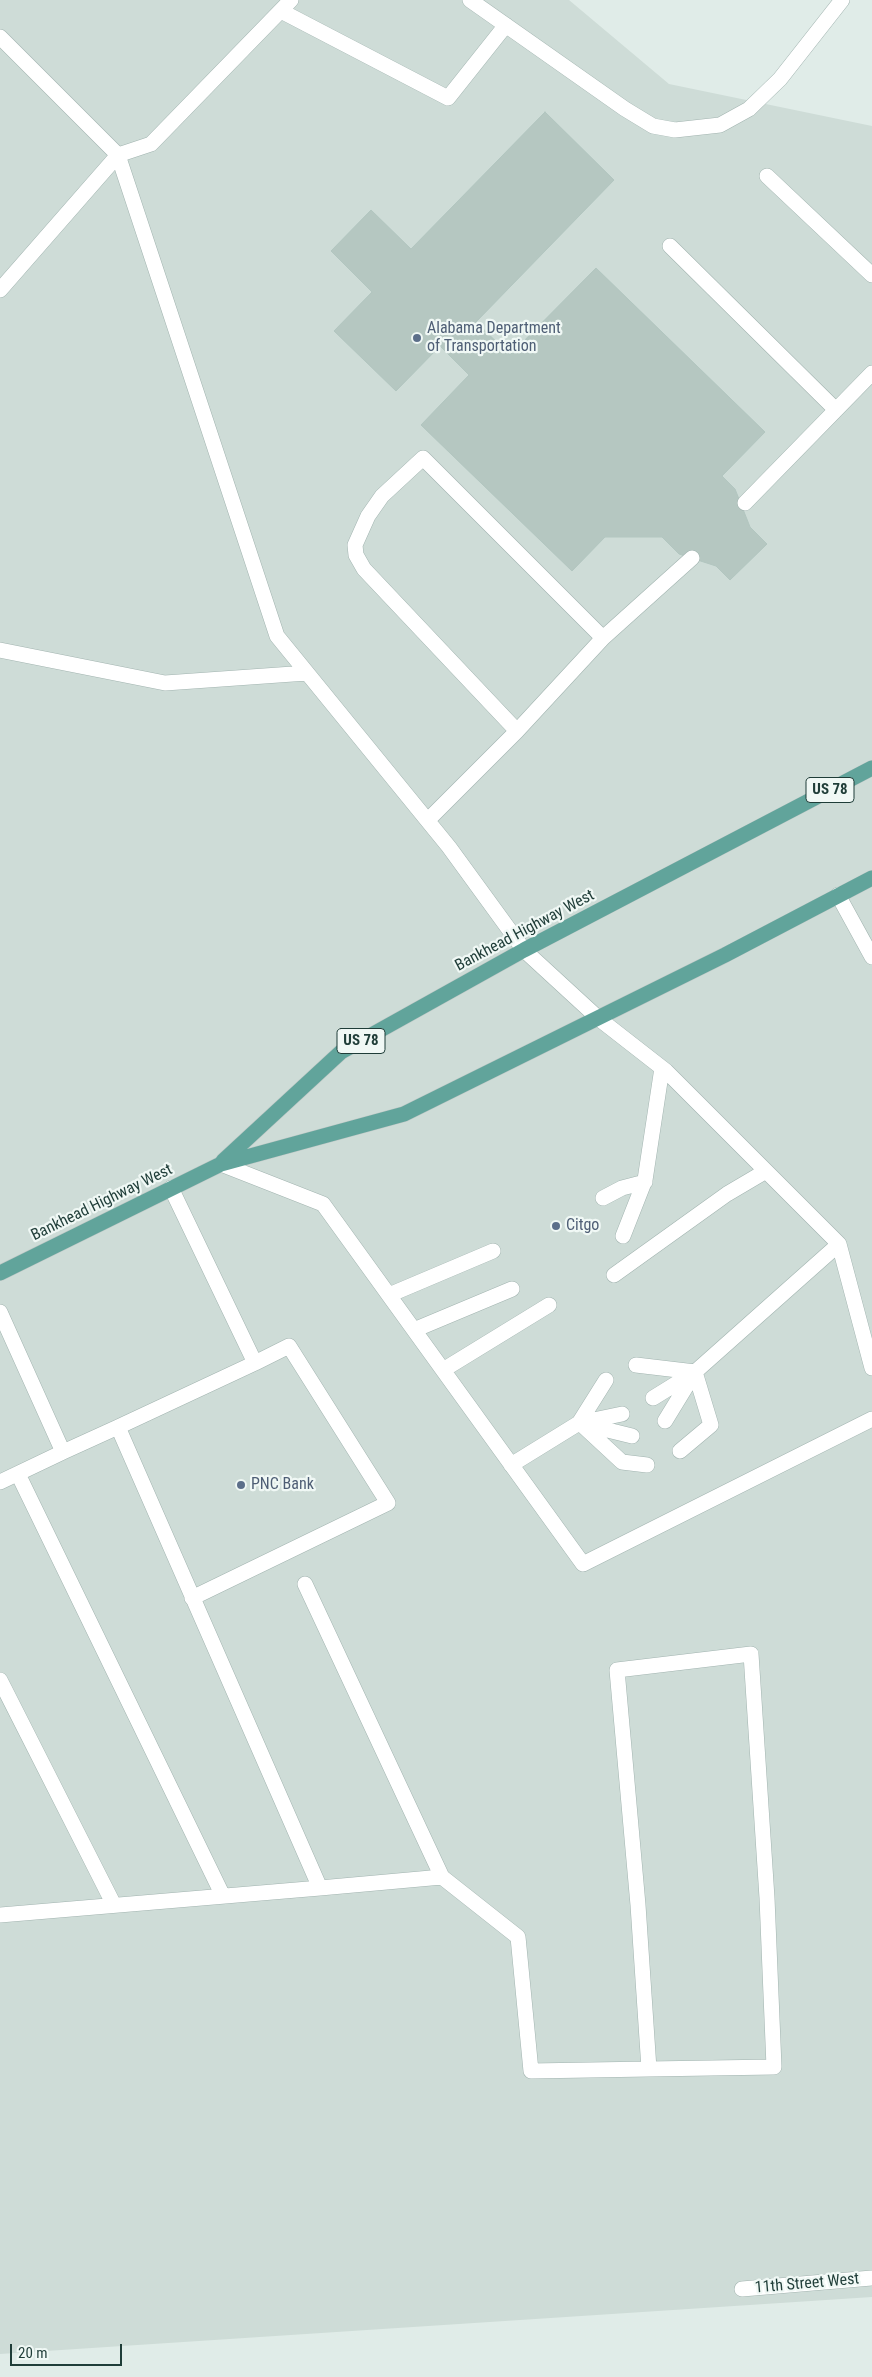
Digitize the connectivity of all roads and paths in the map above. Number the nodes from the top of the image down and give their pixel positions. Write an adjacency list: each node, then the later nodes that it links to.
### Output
1 (470, 0): 4 (street)
2 (842, 0): 4 (street)
3 (286, 5): 4 (street); 6 (street)
4 (506, 25)
5 (0, 37): 6 (street)
6 (118, 155): 10 (street); 17 (street)
7 (766, 176): 9 (street)
8 (670, 246): 12 (street)
9 (872, 275)
10 (0, 290)
11 (872, 373): 12 (street)
12 (836, 410): 13 (street)
13 (745, 504)
14 (692, 558): 15 (street)
15 (603, 638): 18 (street); 18 (street)
16 (0, 650): 17 (street)
17 (307, 673): 20 (street)
18 (517, 731): 20 (street)
19 (872, 768): 23 (main road, Bankhead Highway West / US 78)
20 (428, 820): 23 (street)
21 (872, 878): 22 (main road, Bankhead Highway West / US 78)
22 (838, 895): 24 (street); 25 (main road, Bankhead Highway West / US 78)
23 (524, 950): 25 (street); 27 (main road, Bankhead Highway West / US 78)
24 (872, 957)
25 (598, 1018): 26 (street); 27 (main road, Bankhead Highway West / US 78)
26 (662, 1068): 28 (street); 29 (street)
27 (220, 1164): 30 (main road, Bankhead Highway West / US 78); 38 (street)
28 (766, 1171): 33 (street); 36 (street)
29 (644, 1182): 31 (street); 32 (street)
30 (170, 1188): 35 (main road, Bankhead Highway West / US 78); 42 (street)
31 (602, 1198)
32 (623, 1236)
33 (839, 1244): 44 (street); 46 (street)
34 (493, 1251): 38 (street)
35 (0, 1273)
36 (614, 1275)
37 (512, 1289): 41 (street)
38 (389, 1295): 41 (street)
39 (549, 1305): 45 (street)
40 (0, 1312): 56 (street)
41 (414, 1330): 45 (street)
42 (255, 1363): 53 (street); 62 (street)
43 (636, 1365): 46 (street)
44 (872, 1368)
45 (443, 1370): 57 (street)
46 (695, 1372): 48 (street); 51 (street); 55 (street)
47 (606, 1380): 52 (street)
48 (653, 1398)
49 (622, 1414): 52 (street)
50 (872, 1419): 57 (street)
51 (665, 1421)
52 (580, 1423): 54 (street); 57 (street); 58 (street)
53 (118, 1427): 56 (street); 62 (street)
54 (632, 1436)
55 (680, 1451)
56 (63, 1452): 59 (street)
57 (511, 1465)
58 (647, 1465)
59 (18, 1474): 60 (street); 66 (street)
60 (0, 1482)
61 (305, 1584): 64 (street)
62 (192, 1598): 65 (street)
63 (0, 1680): 67 (street)
64 (442, 1877): 65 (street); 69 (street)
65 (320, 1888): 66 (street)
66 (223, 1896): 67 (street)
67 (114, 1905): 68 (street)
68 (0, 1915)
69 (649, 2069): 69 (street)
70 (872, 2278): 71 (street, 11th Street West)
71 (742, 2289)

